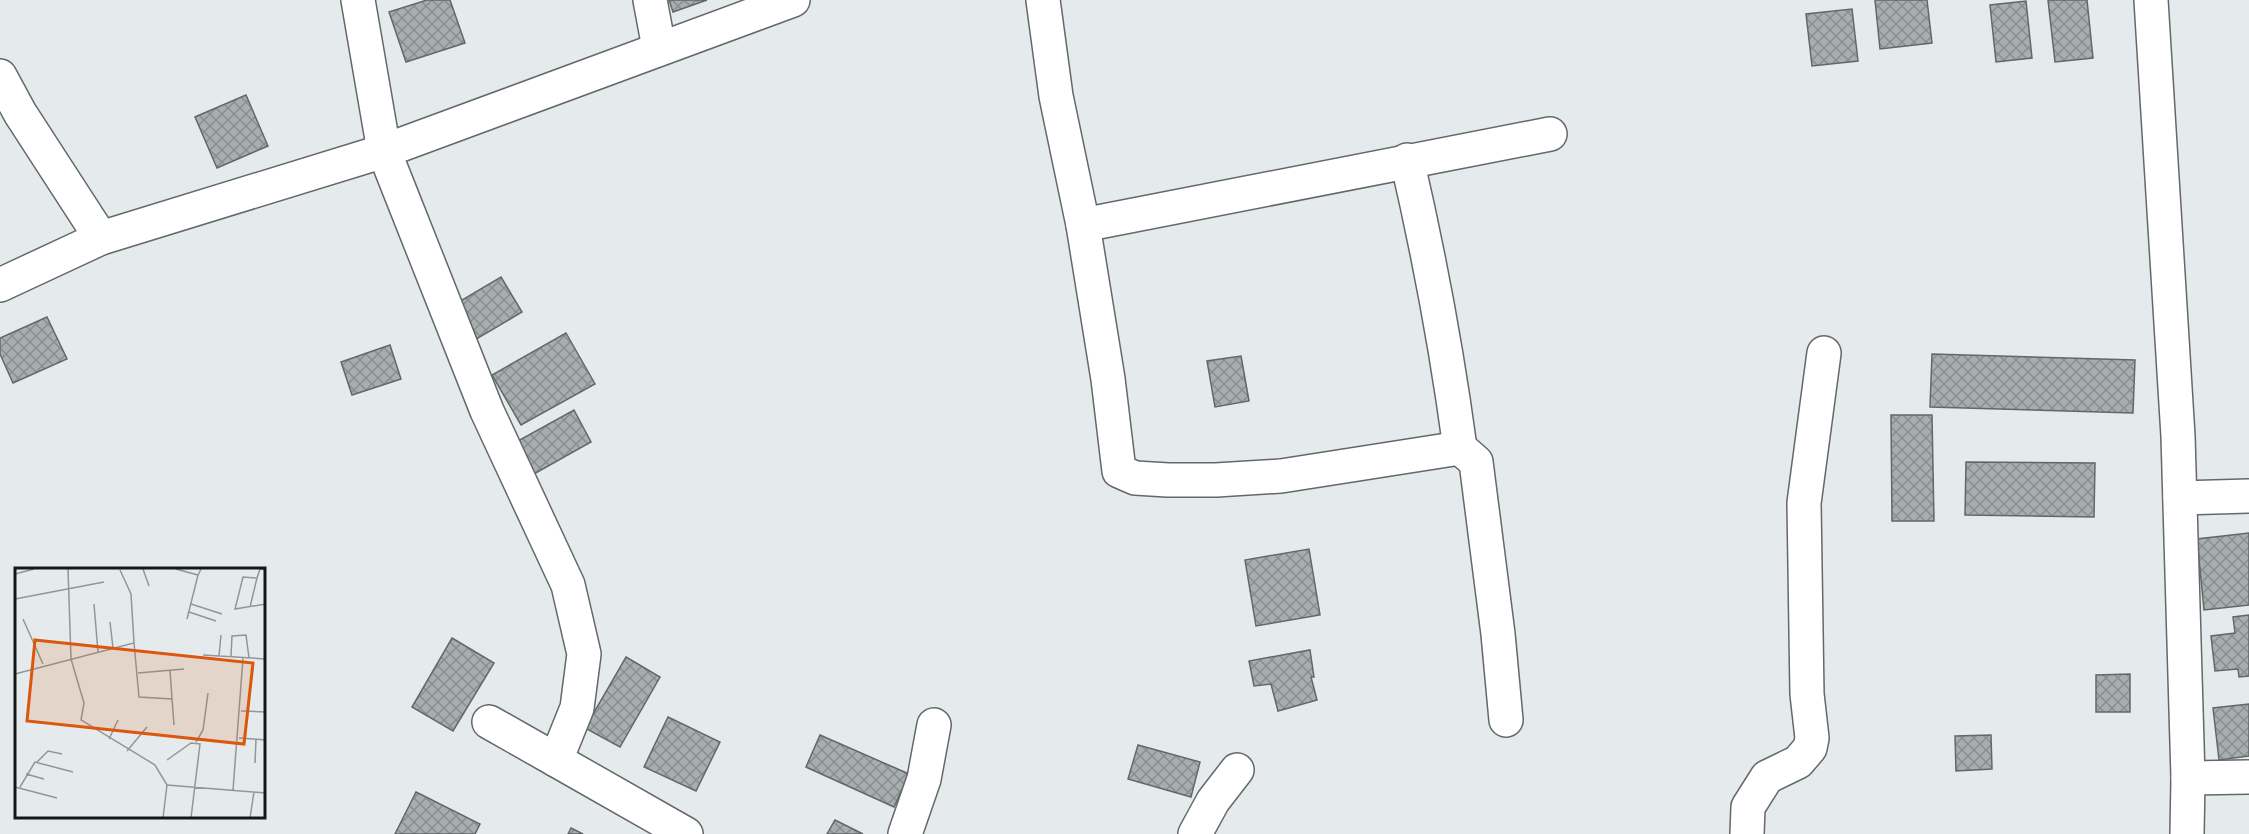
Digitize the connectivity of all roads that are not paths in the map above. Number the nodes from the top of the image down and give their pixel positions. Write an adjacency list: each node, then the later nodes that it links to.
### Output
1 (358, 0): 9 (street)
2 (650, 0): 6 (street)
3 (793, 0): 6 (street)
4 (1043, 0): 11 (street)
5 (2151, 0): 17 (street)
6 (659, 48): 9 (street)
7 (0, 76): 12 (street)
8 (1550, 134): 10 (street)
9 (384, 151): 12 (street); 21 (street)
10 (1407, 160): 11 (street); 15 (street)
11 (1083, 225): 15 (street)
12 (101, 238): 13 (street)
13 (0, 285)
14 (1824, 353): 28 (street)
15 (1460, 448): 18 (street)
16 (2249, 496): 17 (street)
17 (2180, 498): 24 (street)
18 (1506, 720)
19 (489, 722): 21 (street)
20 (933, 725): 26 (street)
21 (556, 760): 25 (street)
22 (1237, 770): 27 (street)
23 (2249, 777): 24 (street)
24 (2188, 778): 29 (street)
25 (686, 834)
26 (905, 834)
27 (1195, 834)
28 (1747, 834)
29 (2187, 834)

